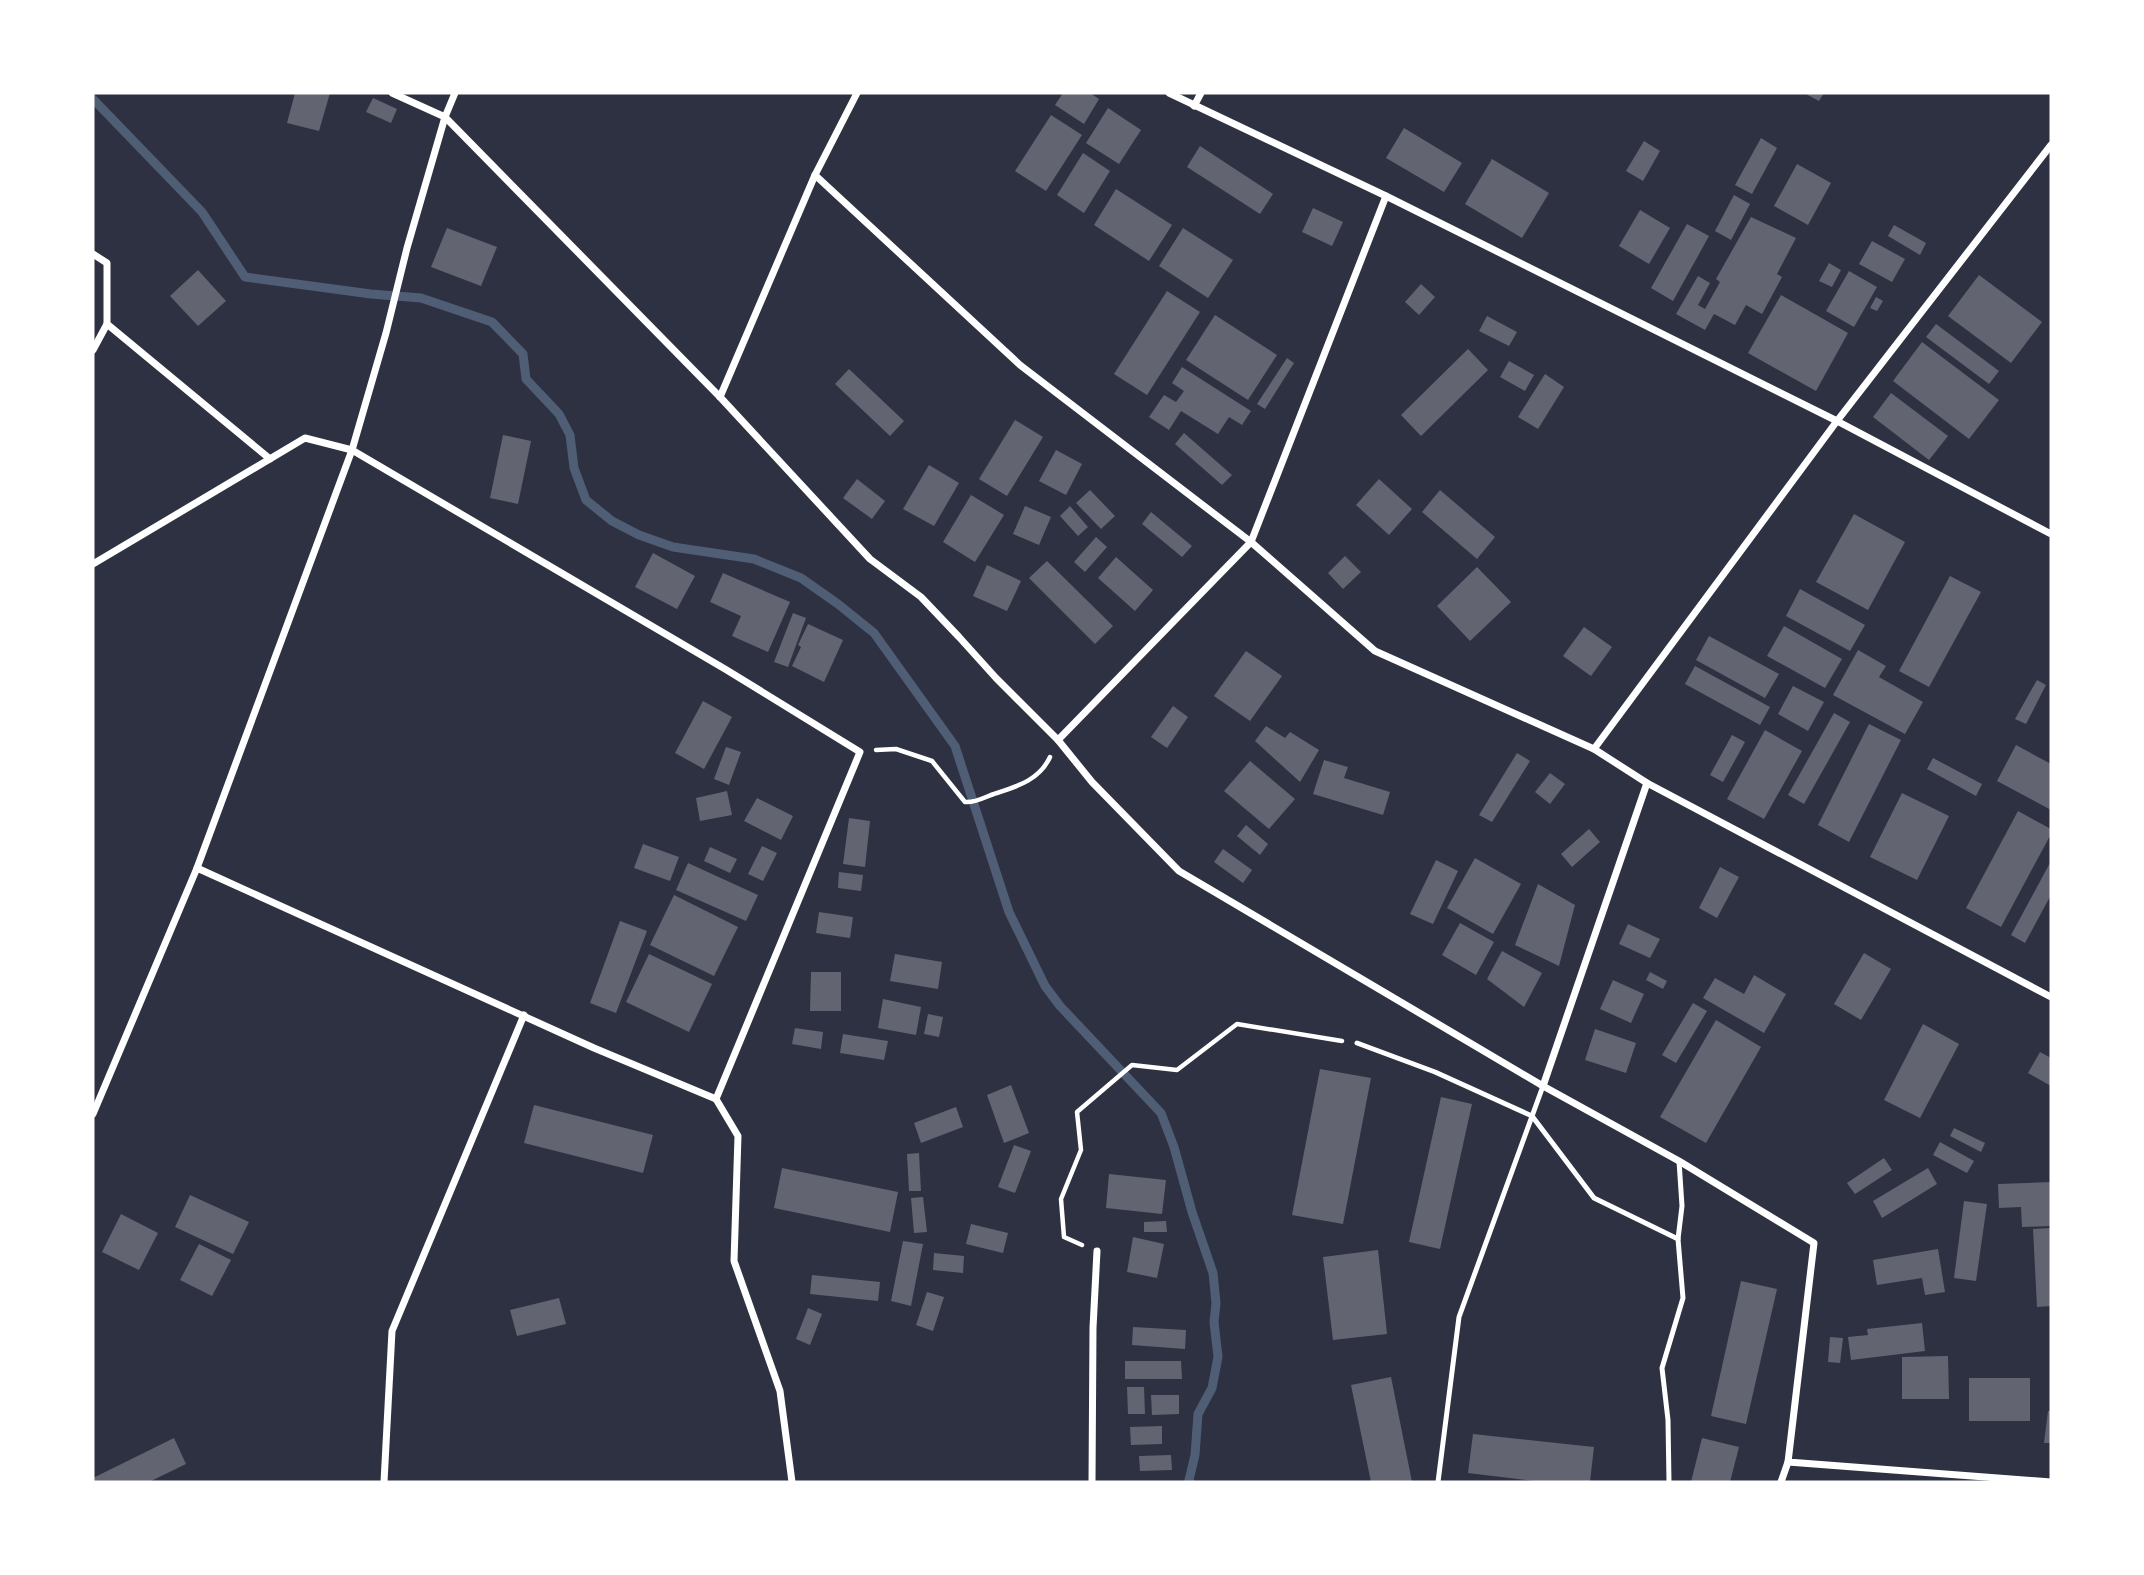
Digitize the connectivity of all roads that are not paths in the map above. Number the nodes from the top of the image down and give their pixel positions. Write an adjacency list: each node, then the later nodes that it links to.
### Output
1 (392, 93): 7 (street)
2 (455, 93): 7 (street)
3 (857, 93): 9 (street)
4 (1169, 93): 6 (street)
5 (1201, 93): 6 (street)
6 (1194, 106): 10 (street)
7 (445, 117): 14 (street); 16 (street)
8 (2051, 145): 15 (street)
9 (815, 175): 14 (street); 19 (street)
10 (1386, 197): 15 (street); 19 (street)
11 (93, 254): 12 (street)
12 (107, 324): 13 (street); 17 (street)
13 (93, 350)
14 (720, 397): 21 (street)
15 (1837, 421): 18 (street); 22 (street)
16 (352, 450): 17 (street); 24 (street); 29 (street)
17 (270, 459): 20 (street)
18 (2051, 534)
19 (1251, 542): 21 (street); 22 (street)
20 (93, 564)
21 (1058, 740): 28 (street)
22 (1594, 749): 23 (street)
23 (1647, 783): 25 (street); 28 (street)
24 (197, 869): 26 (street); 30 (street)
25 (2051, 997)
26 (524, 1015): 29 (street); 36 (street)
27 (1357, 1044): 31 (lane)
28 (1543, 1086): 31 (lane); 32 (street)
29 (716, 1099): 37 (street)
30 (93, 1114)
31 (1532, 1116): 33 (lane); 39 (lane)
32 (1679, 1161): 33 (lane); 35 (street)
33 (1678, 1239): 40 (lane)
34 (1097, 1251): 38 (street)
35 (1788, 1462): 41 (street); 42 (street)
36 (384, 1482)
37 (792, 1482)
38 (1093, 1482)
39 (1438, 1482)
40 (1668, 1482)
41 (1781, 1482)
42 (2051, 1482)

